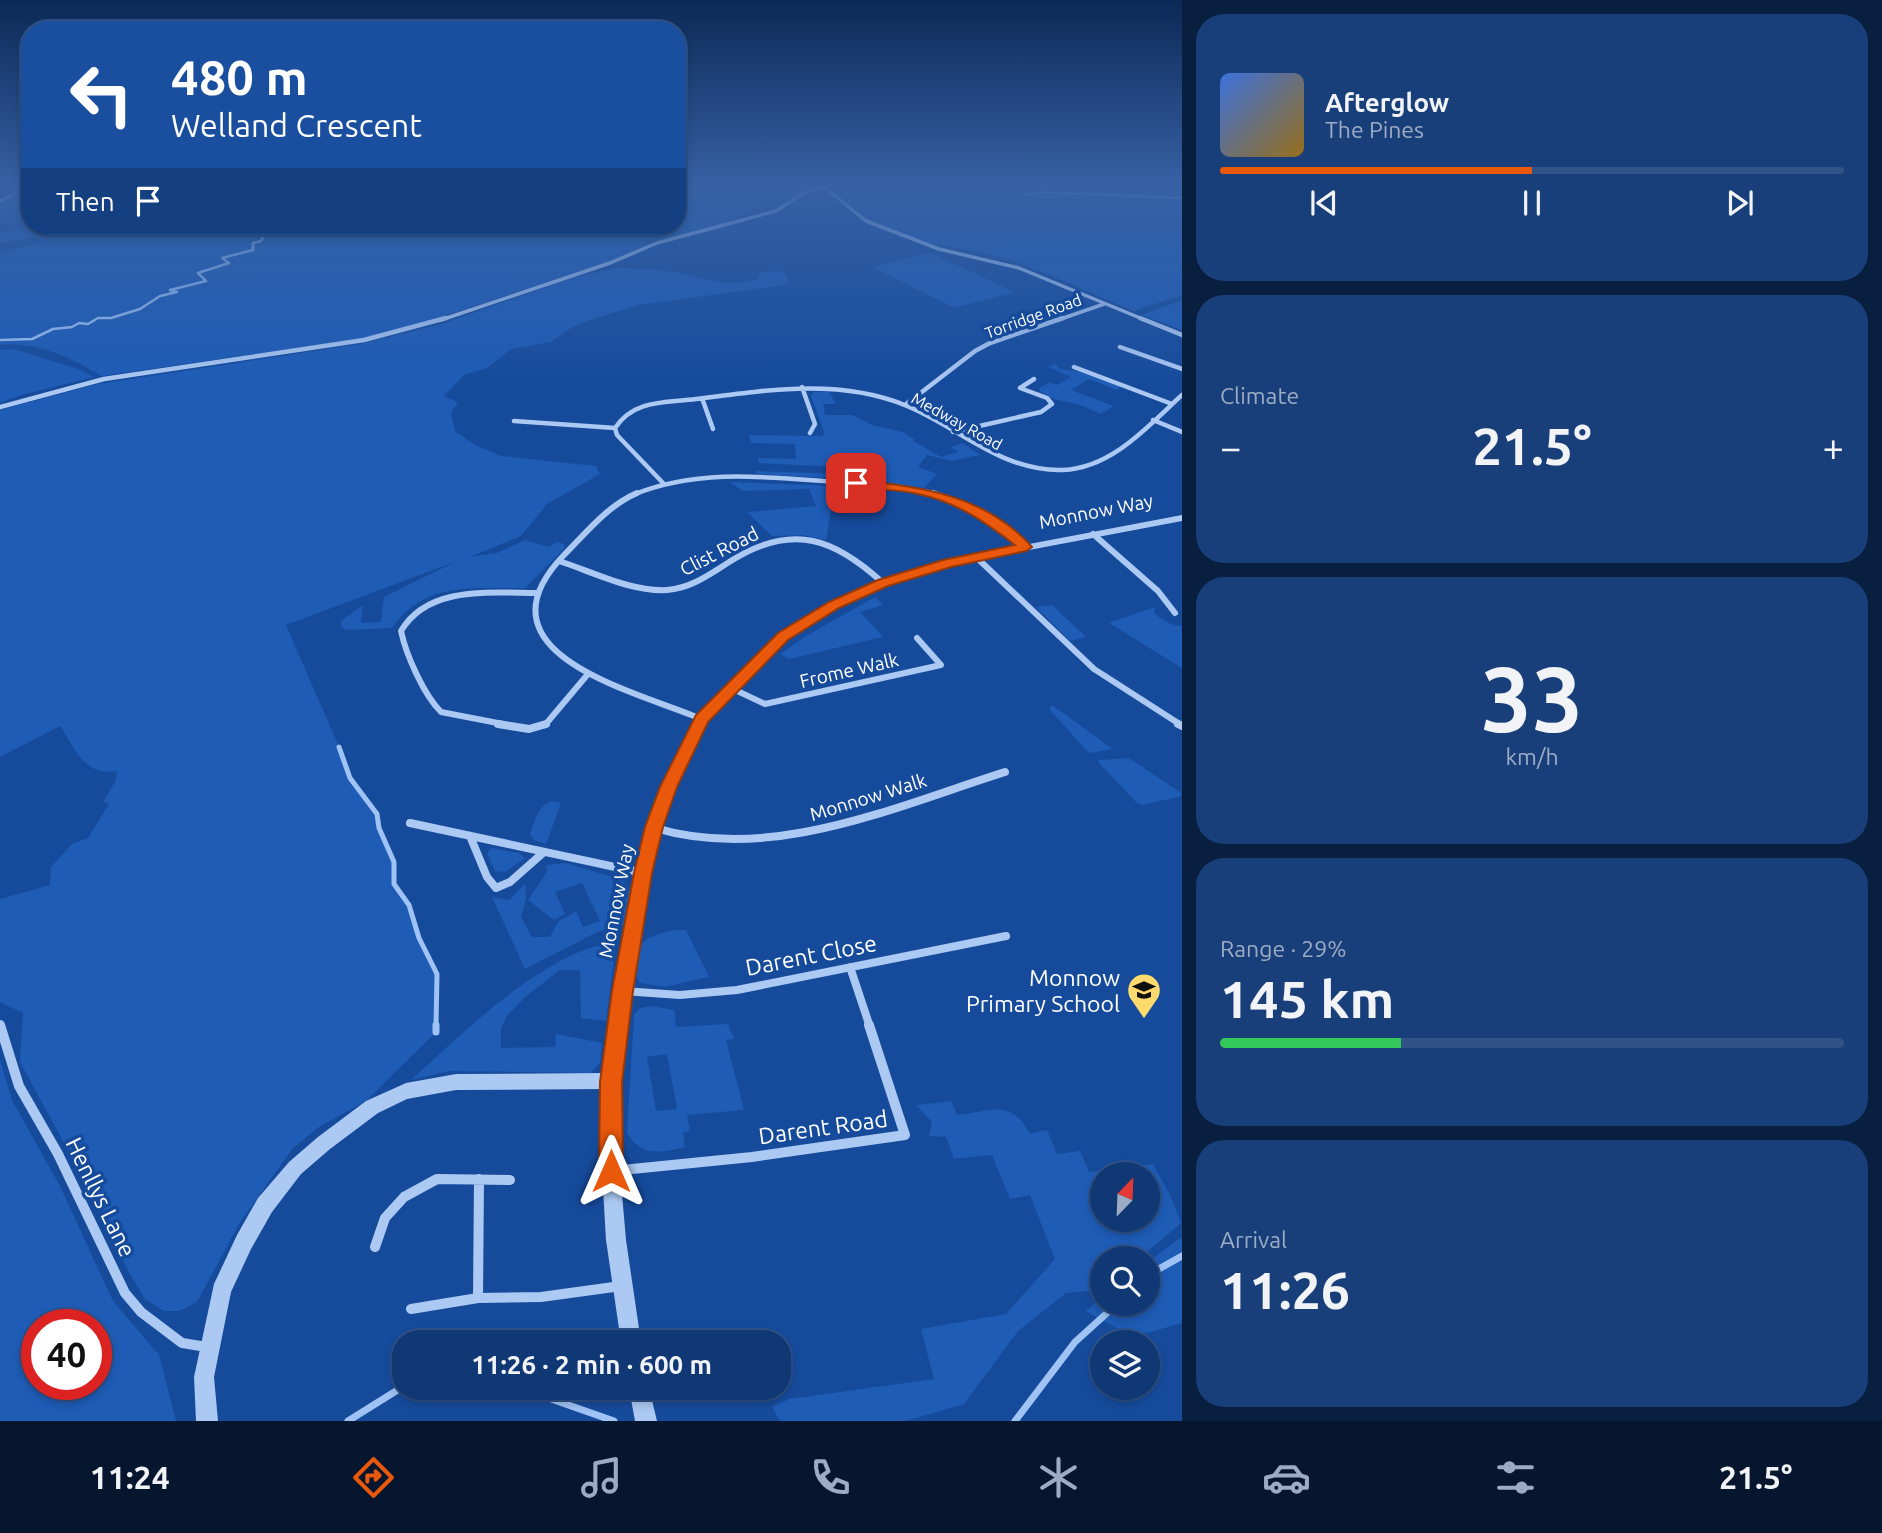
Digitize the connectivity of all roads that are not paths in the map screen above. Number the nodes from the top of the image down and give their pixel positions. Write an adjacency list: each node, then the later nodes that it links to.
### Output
1 (637, 251): 14 (street)
2 (953, 251): 3 (street)
3 (1104, 303): 4 (street); 13 (street, Torridge Road)
4 (1182, 335)
5 (1120, 347): 7 (street)
6 (1074, 367): 12 (street)
7 (1182, 369)
8 (1034, 379): 19 (street)
9 (802, 387): 11 (street, Medway Road); 13 (street, Medway Road); 21 (street)
10 (1182, 395): 12 (street, Medway Road)
11 (702, 398): 17 (street, Medway Road); 18 (street)
12 (1172, 404): 15 (street, Medway Road)
13 (905, 405): 19 (street, Medway Road)
14 (0, 407)
15 (1153, 420): 19 (street, Medway Road); 20 (street)
16 (514, 421): 17 (street)
17 (615, 428): 22 (street)
18 (713, 429)
19 (953, 432)
20 (1182, 432)
21 (810, 433)
22 (664, 484): 25 (street); 27 (street)
23 (1182, 518): 24 (street, Monnow Way)
24 (1093, 534): 25 (street, Monnow Way); 30 (street)
25 (1026, 547): 26 (street, Monnow Way)
26 (976, 557): 28 (street, Monnow Way); 35 (street)
27 (559, 561): 28 (street, Clist Road); 29 (street)
28 (883, 583): 33 (street, Monnow Way)
29 (538, 593): 32 (street); 32 (street)
30 (1175, 613)
31 (917, 638): 33 (street, Frome Walk)
32 (588, 674): 34 (street)
33 (731, 688): 34 (street, Monnow Way)
34 (701, 719): 38 (street, Monnow Way)
35 (1182, 726)
36 (1005, 772): 38 (street, Monnow Walk)
37 (410, 824): 39 (street)
38 (654, 827): 41 (street, Monnow Way)
39 (470, 836): 40 (street); 40 (street)
40 (544, 852): 41 (street)
41 (643, 873): 44 (street, Monnow Way)
42 (1006, 936): 43 (street, Darent Close)
43 (850, 967): 44 (street, Darent Close); 47 (street, Darent Road)
44 (622, 991): 46 (street, Monnow Way)
45 (0, 1025): 55 (street, Henllys Lane)
46 (611, 1082): 47 (street, Monnow Way); 55 (street)
47 (611, 1171): 51 (street, Monnow Way)
48 (479, 1179): 49 (street); 50 (street); 52 (street)
49 (510, 1180)
50 (374, 1247)
51 (621, 1286): 52 (street); 54 (street, Monnow Way)
52 (478, 1298): 53 (street)
53 (411, 1309)
54 (629, 1330)
55 (208, 1347): 56 (street)
56 (207, 1421)

